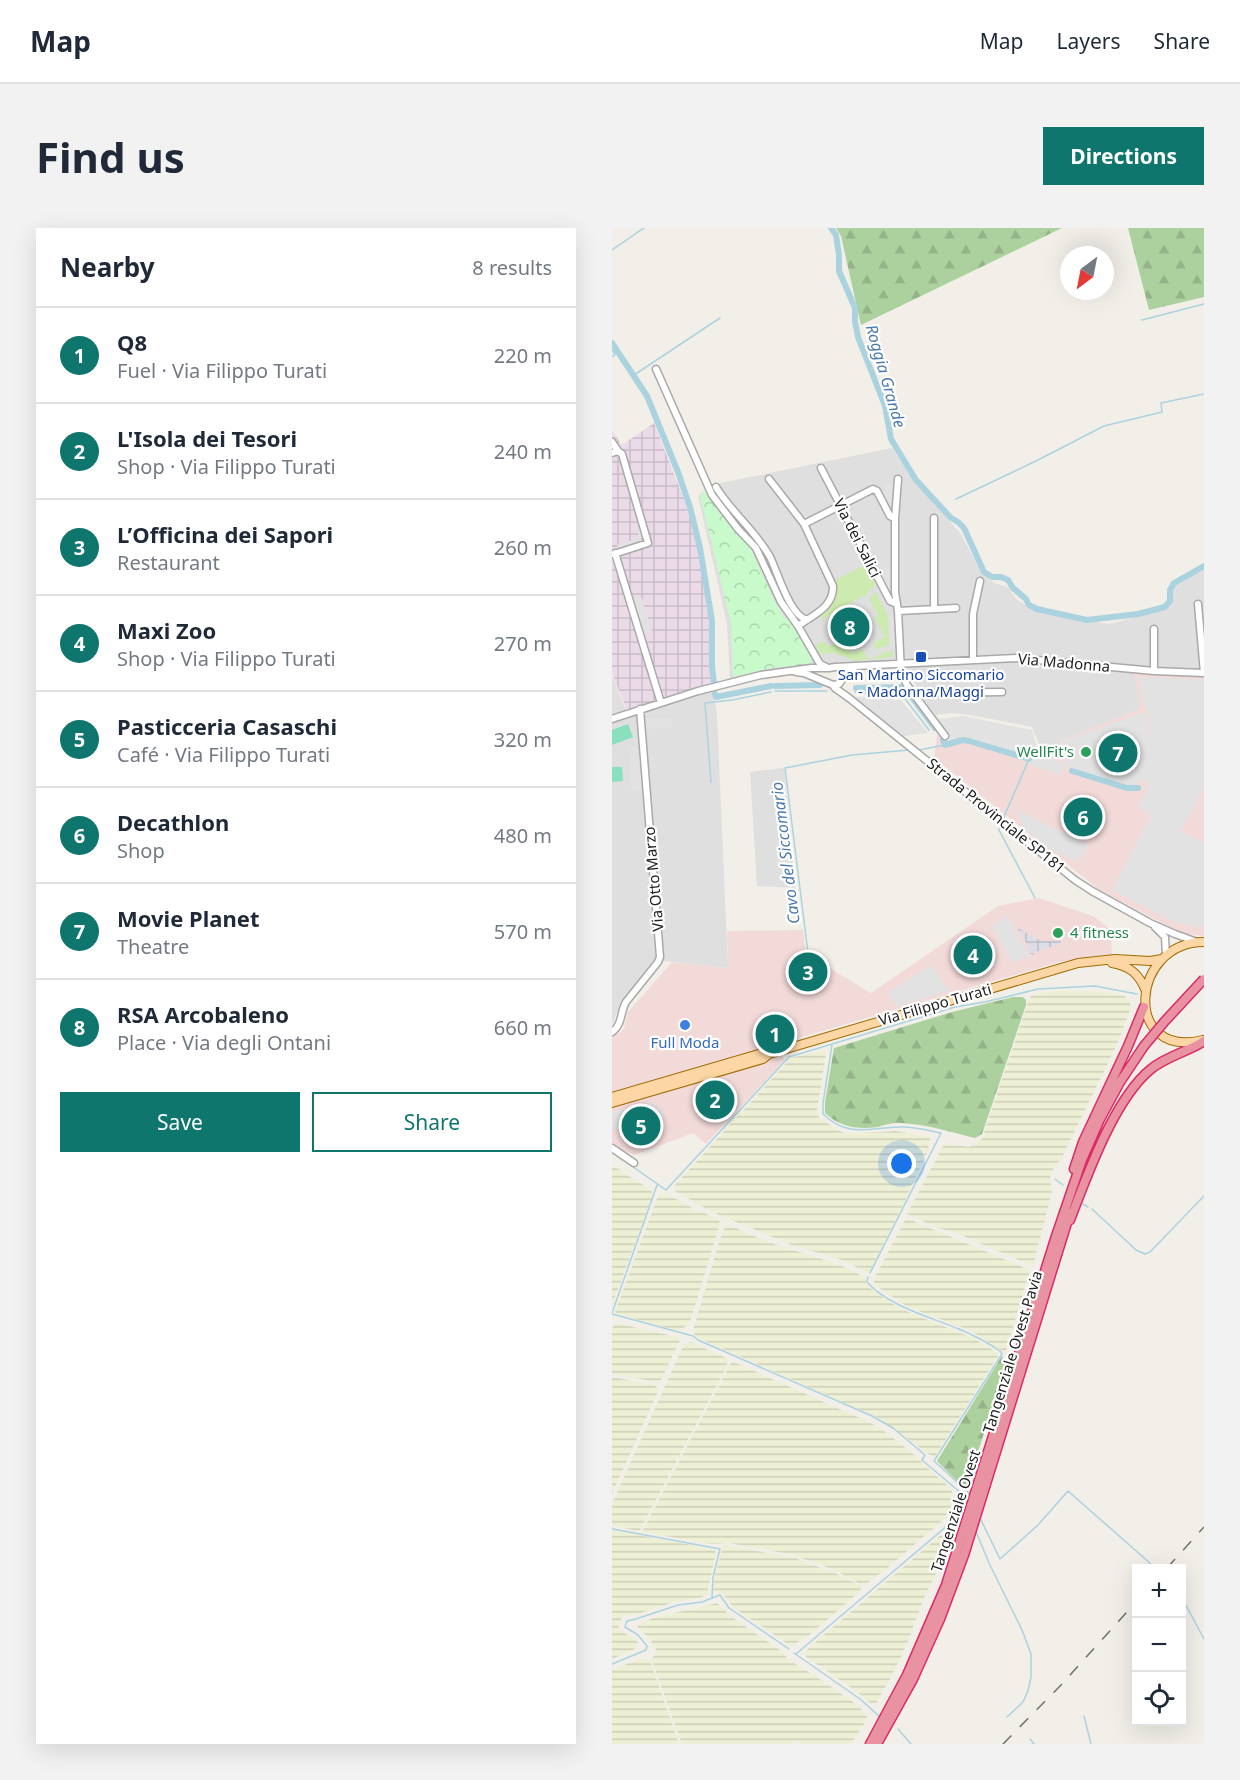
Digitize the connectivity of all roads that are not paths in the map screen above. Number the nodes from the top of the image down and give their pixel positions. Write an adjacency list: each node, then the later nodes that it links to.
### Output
1 (656, 369): 19 (street)
2 (612, 442): 3 (street)
3 (615, 452): 12 (street)
4 (821, 468): 8 (street, Via dei Salici)
5 (769, 479): 11 (street)
6 (898, 479): 10 (street)
7 (716, 487): 18 (street)
8 (840, 506): 10 (street); 11 (street); 15 (street, Via dei Salici)
9 (934, 518): 17 (street)
10 (896, 519): 15 (street)
11 (804, 524): 20 (street)
12 (614, 554): 38 (street)
13 (980, 581): 24 (street)
14 (1198, 604): 32 (street, Via Madonna)
15 (897, 607): 17 (street); 25 (street)
16 (956, 608): 17 (street)
17 (934, 609)
18 (795, 611): 19 (street); 20 (street)
19 (793, 619): 21 (street)
20 (807, 620): 21 (street)
21 (798, 626): 23 (street)
22 (1154, 629): 30 (street)
23 (817, 658): 27 (street); 28 (street)
24 (973, 659): 25 (street, Via Madonna); 30 (street, Via Madonna)
25 (900, 664): 26 (street, Via Madonna); 36 (street)
26 (860, 667): 29 (street, Via Madonna); 33 (street, Via Madonna)
27 (812, 668): 28 (street); 31 (street)
28 (829, 668): 29 (street); 34 (street)
29 (838, 668): 33 (street)
30 (1154, 670): 32 (street, Via Madonna)
31 (785, 671): 34 (street); 38 (street)
32 (1204, 673)
33 (842, 679): 34 (street); 37 (street, Strada Provinciale SP181)
34 (830, 683): 37 (street, Strada Provinciale SP181)
35 (1002, 692): 36 (street)
36 (914, 693): 41 (street)
37 (849, 698): 42 (street, Strada Provinciale SP181)
38 (661, 703): 39 (street)
39 (640, 709): 40 (street); 50 (street, Via Otto Marzo)
40 (612, 718)
41 (945, 736)
42 (1150, 923): 43 (street, Strada Provinciale SP181); 44 (street, Strada Provinciale SP181)
43 (1201, 942): 44 (main road)
44 (1164, 957): 45 (main road, Via Filippo Turati); 48 (main road)
45 (1102, 961): 48 (main road, Via Filippo Turati); 53 (main road, Via Filippo Turati)
46 (1204, 979): 52 (highway, bridge)
47 (1204, 985): 52 (highway, Tangenziale Ovest Pavia, bridge)
48 (1146, 991): 49 (main road)
49 (1144, 1007): 51 (main road); 58 (highway)
50 (612, 1032)
51 (1204, 1040): 59 (highway)
52 (1145, 1048): 58 (highway, Tangenziale Ovest); 59 (highway, Tangenziale Ovest Pavia)
53 (769, 1054): 54 (main road, Via Filippo Turati); 55 (main road, Via Filippo Turati)
54 (612, 1097)
55 (612, 1103)
56 (612, 1148): 57 (street)
57 (634, 1163)
58 (1056, 1236): 60 (highway, Tangenziale Ovest)
59 (1060, 1245): 60 (highway, Tangenziale Ovest Pavia)
60 (973, 1514): 61 (highway, Tangenziale Ovest); 62 (highway, Tangenziale Ovest Pavia)
61 (870, 1744)
62 (877, 1744)

